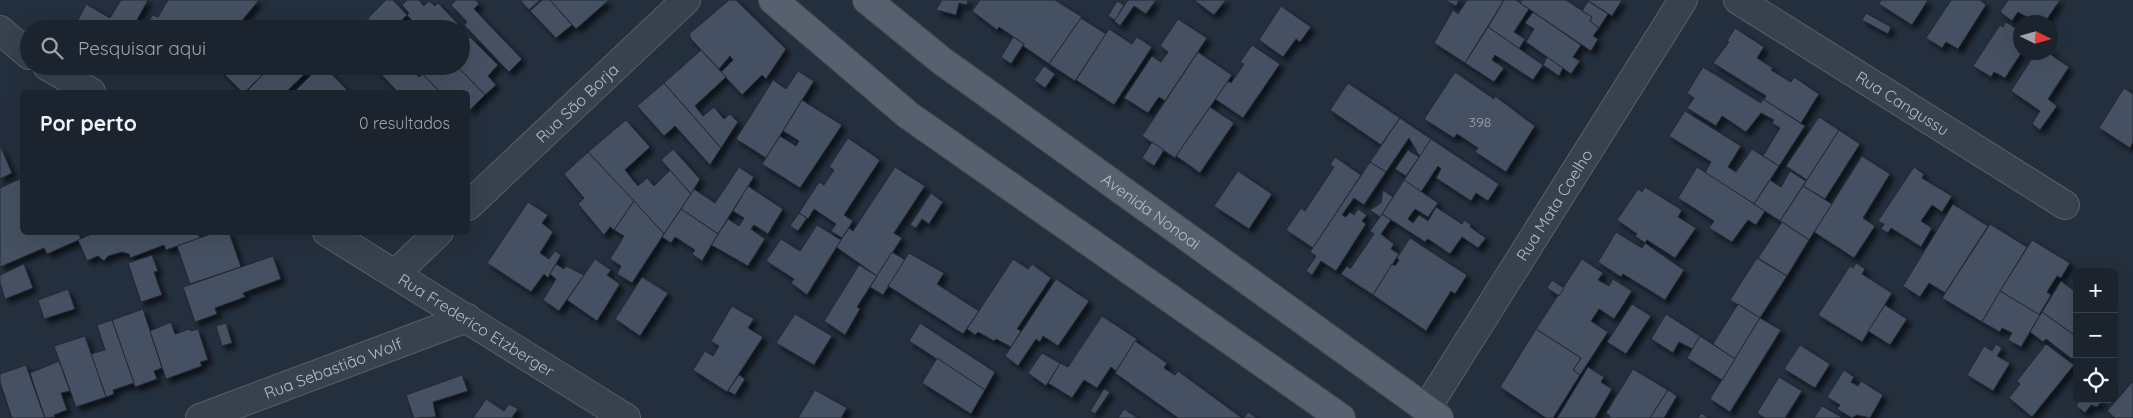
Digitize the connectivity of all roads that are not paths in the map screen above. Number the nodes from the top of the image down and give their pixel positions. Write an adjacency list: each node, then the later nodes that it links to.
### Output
1 (686, 0): 10 (street, Rua São Borja)
2 (773, 0): 19 (main road)
3 (867, 0): 16 (main road, Avenida Nonoai)
4 (1683, 0): 16 (street, Rua Mata Coelho)
5 (1738, 0): 11 (street, Rua Cangussu)
6 (0, 30): 7 (street)
7 (20, 47)
8 (62, 75): 9 (street)
9 (88, 90)
10 (470, 204)
11 (2065, 205)
12 (332, 235): 14 (street, Rua Frederico Etzberger)
13 (436, 235): 14 (street)
14 (396, 273): 15 (street, Rua Frederico Etzberger)
15 (467, 318): 17 (street, Rua Sebastião Wolf); 18 (street, Rua Frederico Etzberger)
16 (1432, 413)
17 (200, 418)
18 (626, 418)
19 (1341, 418)

